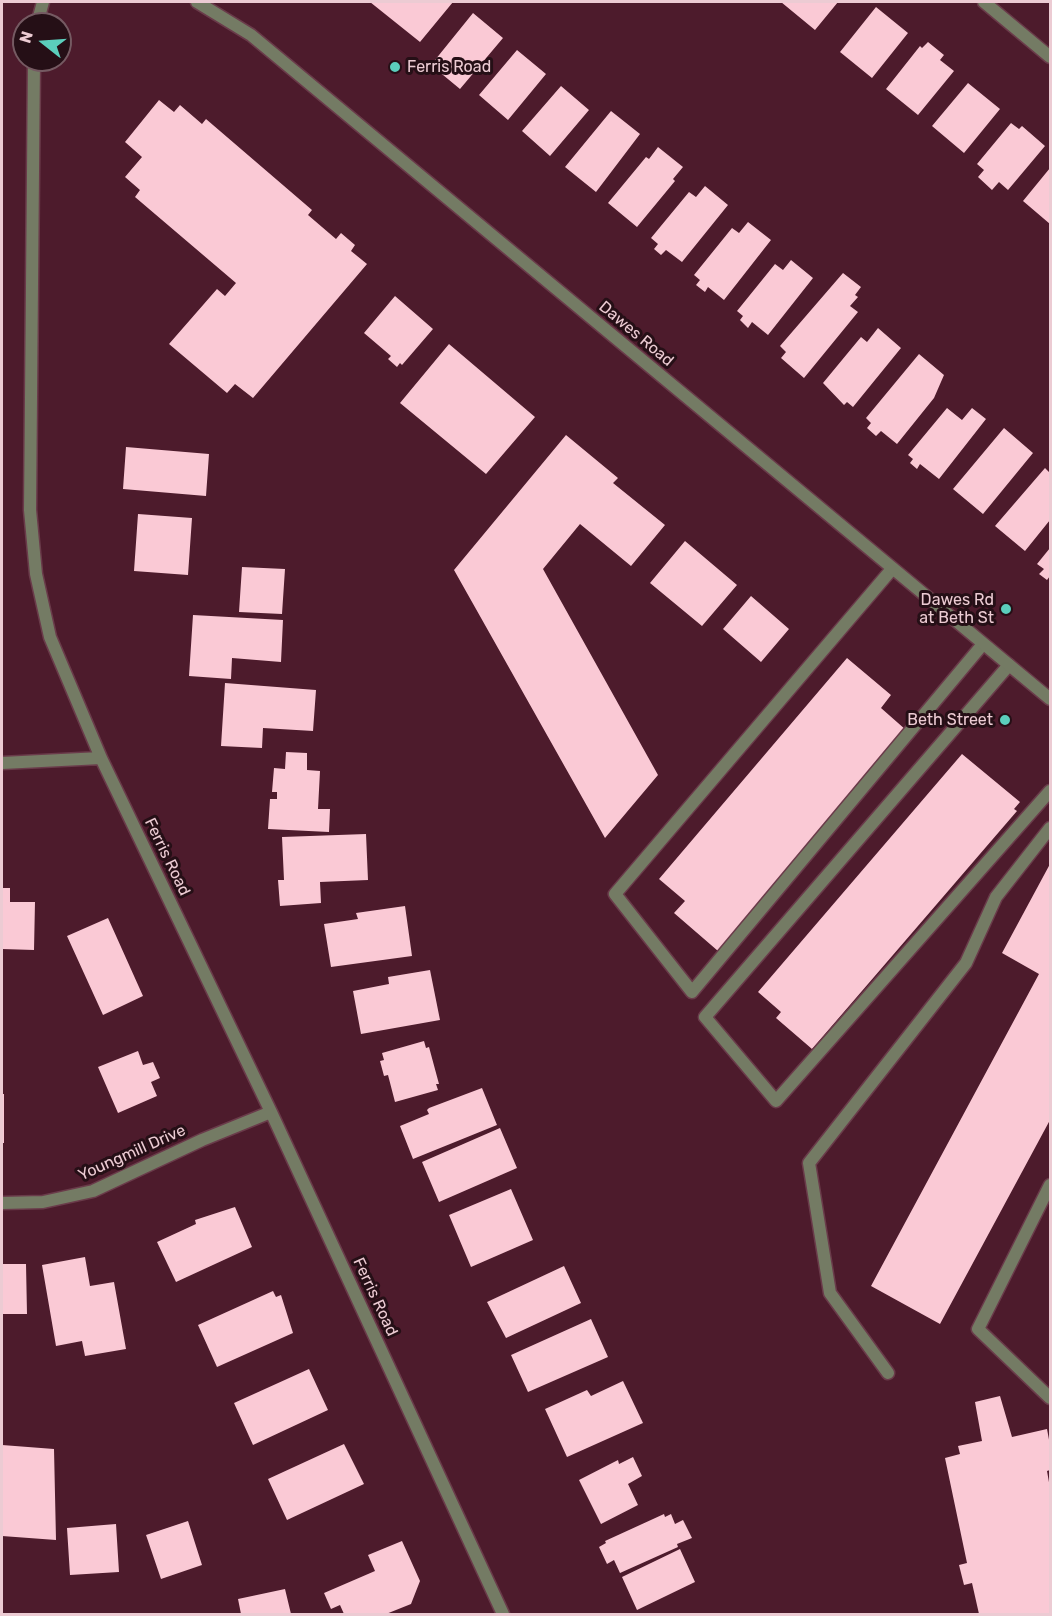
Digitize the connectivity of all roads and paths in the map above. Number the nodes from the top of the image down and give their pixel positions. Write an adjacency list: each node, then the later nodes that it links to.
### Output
1 (196, 2): 5 (street, Dawes Road)
2 (984, 2): 3 (street)
3 (1050, 57)
4 (34, 72): 9 (street, Ferris Road)
5 (892, 568): 6 (street, Dawes Road); 6 (street)
6 (983, 644): 7 (street, Dawes Road)
7 (1009, 665): 8 (street, Dawes Road); 11 (street)
8 (1050, 699)
9 (101, 758): 10 (street); 13 (street, Ferris Road)
10 (2, 763)
11 (1050, 791)
12 (1050, 828): 16 (street)
13 (272, 1112): 15 (street, Youngmill Drive); 18 (street, Ferris Road)
14 (1050, 1185): 17 (street)
15 (2, 1203)
16 (888, 1373)
17 (1050, 1398)
18 (503, 1614)

